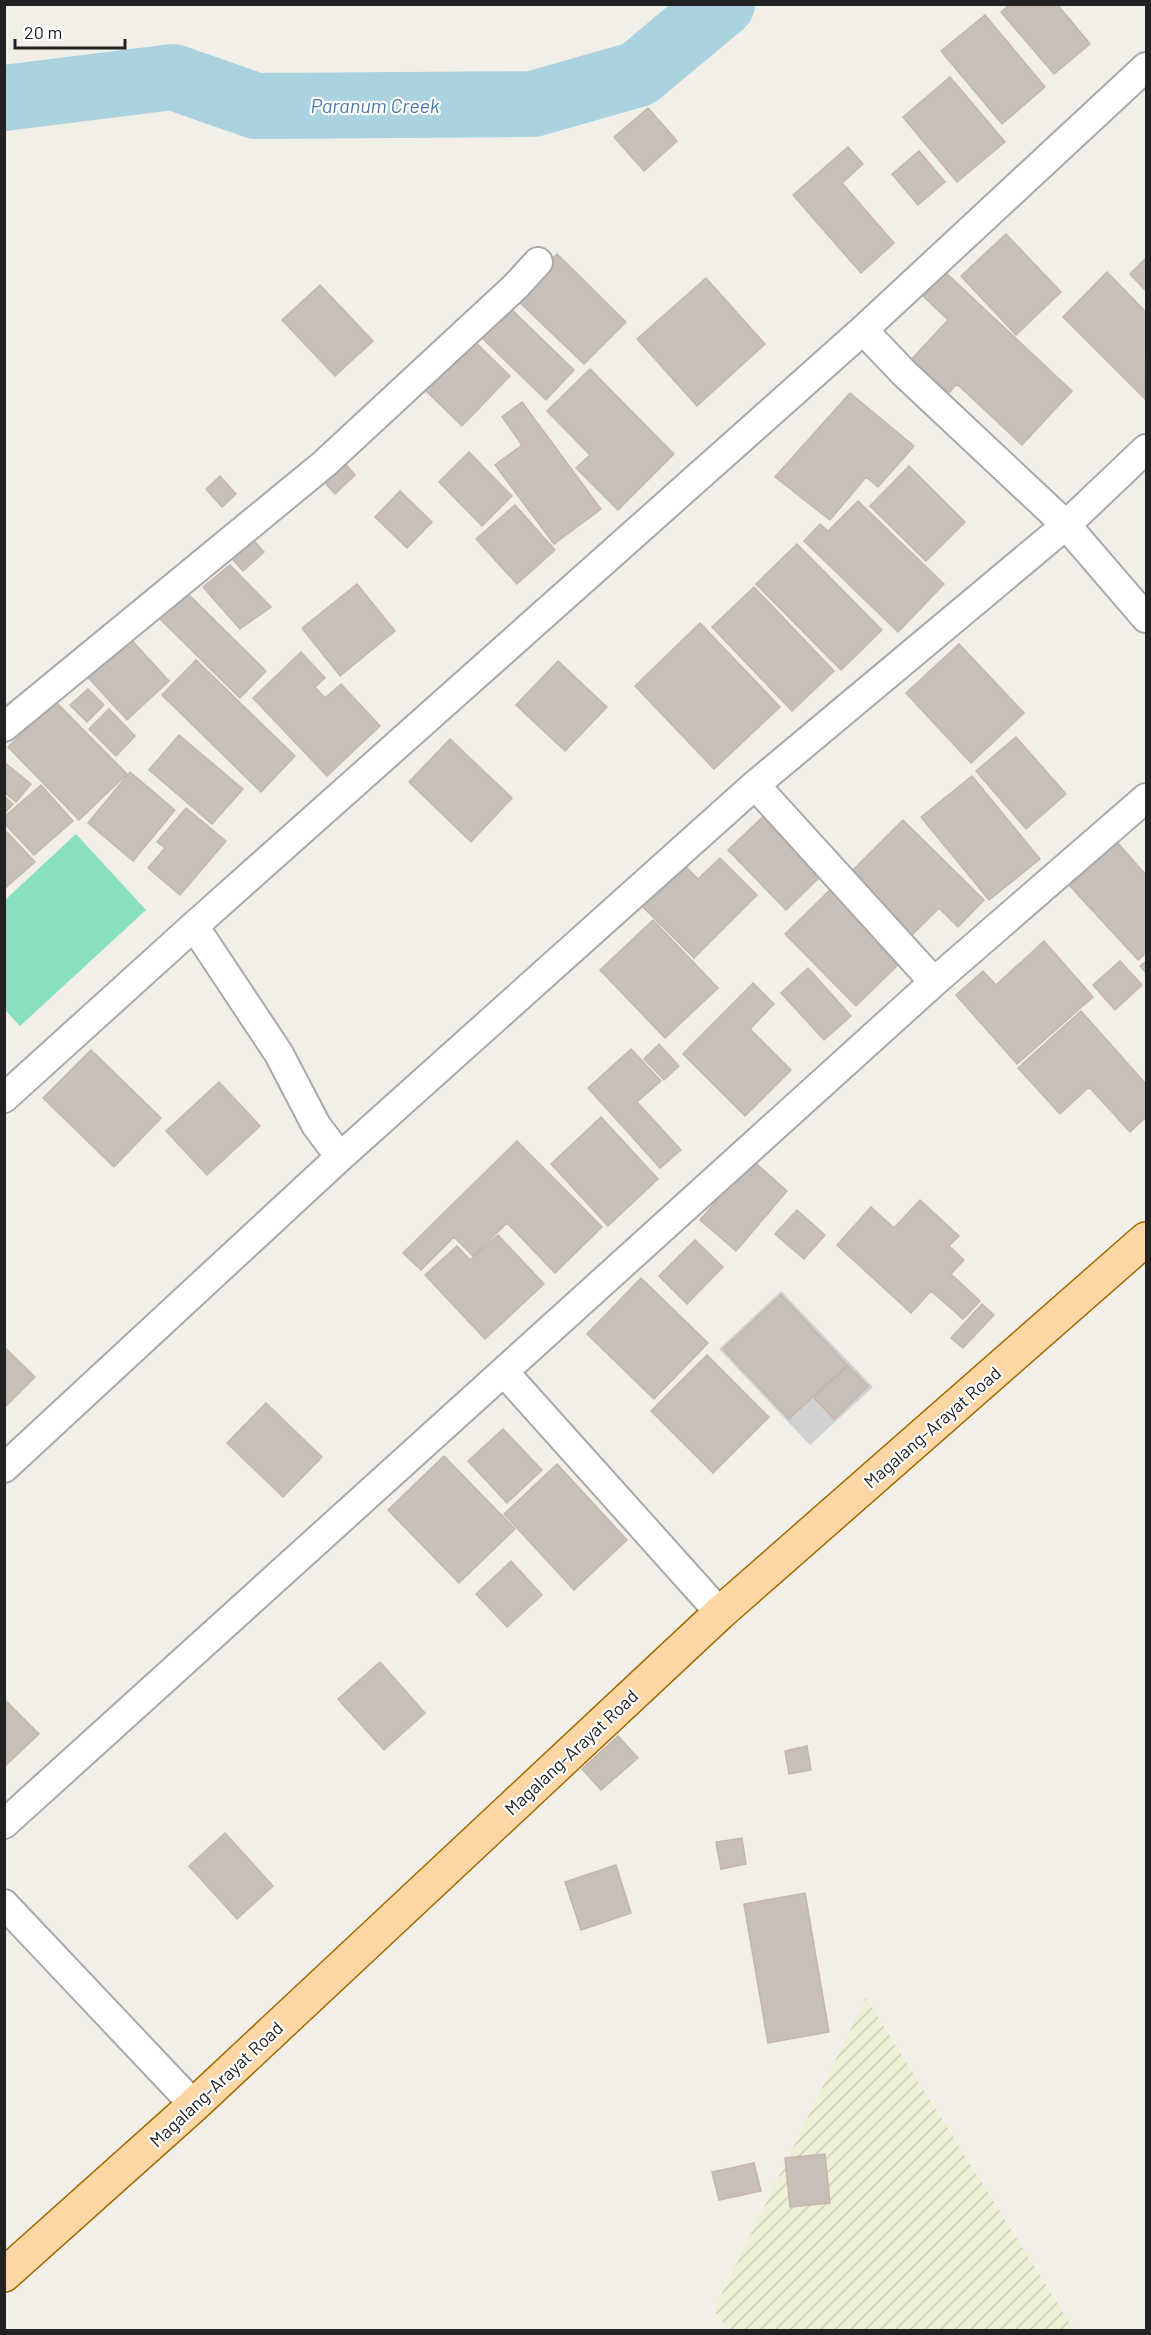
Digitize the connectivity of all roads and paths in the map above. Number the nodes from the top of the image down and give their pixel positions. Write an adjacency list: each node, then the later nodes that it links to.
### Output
1 (1146, 67): 3 (street)
2 (538, 261): 7 (street)
3 (863, 330): 5 (street); 10 (street)
4 (1146, 449): 5 (street)
5 (1066, 525): 6 (street); 8 (street)
6 (1146, 618)
7 (4, 727)
8 (755, 785): 11 (street); 13 (street)
9 (1146, 798): 11 (street)
10 (194, 926): 12 (street); 13 (street)
11 (934, 982): 15 (street)
12 (4, 1098)
13 (340, 1157): 16 (street)
14 (1146, 1239): 17 (main road, Magalang-Arayat Road)
15 (504, 1372): 17 (street); 18 (street)
16 (4, 1468)
17 (720, 1613): 20 (main road, Magalang-Arayat Road)
18 (4, 1824)
19 (4, 1904): 20 (street)
20 (194, 2105): 21 (main road, Magalang-Arayat Road)
21 (4, 2275)

